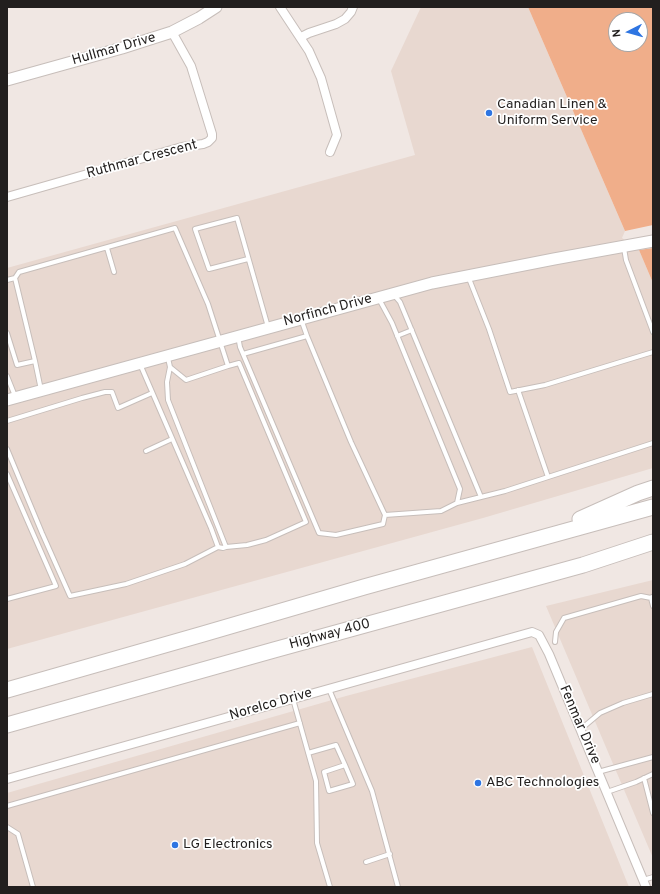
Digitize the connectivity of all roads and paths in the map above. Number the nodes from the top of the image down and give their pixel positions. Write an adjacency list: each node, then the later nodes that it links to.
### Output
1 (216, 7): 4 (street, Hullmar Drive)
2 (280, 7): 5 (street)
3 (353, 7): 5 (street)
4 (172, 32): 6 (street, Hullmar Drive); 8 (street, Ruthmar Crescent)
5 (301, 37): 7 (street)
6 (7, 80)
7 (330, 152)
8 (7, 197)
9 (653, 241): 10 (street, Norfinch Drive)
10 (624, 246): 14 (street, Norfinch Drive); 22 (lane)
11 (107, 248): 13 (lane); 15 (lane); 27 (lane)
12 (248, 259): 12 (lane); 20 (lane)
13 (114, 272)
14 (468, 276): 17 (street, Norfinch Drive); 38 (lane)
15 (15, 278): 16 (lane); 31 (lane)
16 (7, 280)
17 (393, 294): 18 (street, Norfinch Drive); 21 (lane)
18 (378, 297): 19 (street, Norfinch Drive); 26 (lane)
19 (301, 319): 20 (street, Norfinch Drive); 25 (lane)
20 (268, 328): 24 (street, Norfinch Drive)
21 (412, 330): 26 (lane); 49 (lane)
22 (653, 332)
23 (7, 333): 31 (lane)
24 (238, 336): 27 (street, Norfinch Drive); 29 (lane)
25 (307, 336): 29 (lane); 52 (lane)
26 (397, 336): 50 (lane)
27 (220, 341): 32 (street, Norfinch Drive); 35 (lane)
28 (653, 352): 38 (lane)
29 (243, 354): 30 (lane)
30 (245, 360): 34 (lane); 52 (lane)
31 (35, 361): 37 (lane)
32 (168, 361): 33 (street, Norfinch Drive); 35 (lane); 56 (lane)
33 (140, 363): 37 (street, Norfinch Drive); 39 (lane)
34 (239, 363): 35 (lane); 56 (lane)
35 (228, 366)
36 (7, 376): 40 (lane)
37 (41, 390): 40 (street, Norfinch Drive)
38 (518, 390): 47 (lane)
39 (152, 393): 41 (lane); 42 (lane)
40 (11, 399)
41 (7, 421)
42 (172, 439): 45 (lane); 55 (lane)
43 (653, 443): 47 (lane)
44 (7, 449): 55 (lane)
45 (146, 450)
46 (7, 474): 60 (lane)
47 (548, 477): 49 (lane)
48 (653, 488): 53 (highway)
49 (481, 497): 50 (lane)
50 (457, 503): 52 (lane)
51 (653, 507): 53 (highway)
52 (384, 515)
53 (539, 538): 65 (highway)
54 (653, 542): 58 (highway, Highway 400)
55 (218, 547): 56 (lane)
56 (226, 547)
57 (653, 553): 58 (highway)
58 (583, 565): 69 (highway, Highway 400)
59 (652, 598): 61 (lane); 63 (lane)
60 (7, 599)
61 (653, 606)
62 (535, 633): 64 (street, Norelco Drive); 70 (street, Fenmar Drive)
63 (556, 642)
64 (329, 689): 67 (street, Norelco Drive); 84 (lane)
65 (7, 690)
66 (653, 694): 70 (lane)
67 (293, 699): 68 (lane); 79 (street, Norelco Drive)
68 (300, 723): 71 (lane); 81 (lane)
69 (7, 725)
70 (580, 729): 75 (street, Fenmar Drive)
71 (308, 753): 73 (lane); 76 (lane)
72 (653, 757): 75 (lane)
73 (345, 765): 74 (lane); 74 (lane)
74 (324, 772): 76 (lane)
75 (598, 772): 80 (street, Fenmar Drive)
76 (314, 774): 89 (lane)
77 (653, 774): 78 (lane)
78 (644, 778): 80 (lane); 82 (lane)
79 (7, 779)
80 (607, 792): 87 (street, Fenmar Drive)
81 (7, 806)
82 (653, 813)
83 (7, 827): 88 (lane)
84 (390, 854): 85 (lane); 90 (lane)
85 (366, 862)
86 (653, 877): 87 (lane)
87 (645, 884)
88 (33, 887)
89 (330, 887)
90 (398, 887)

